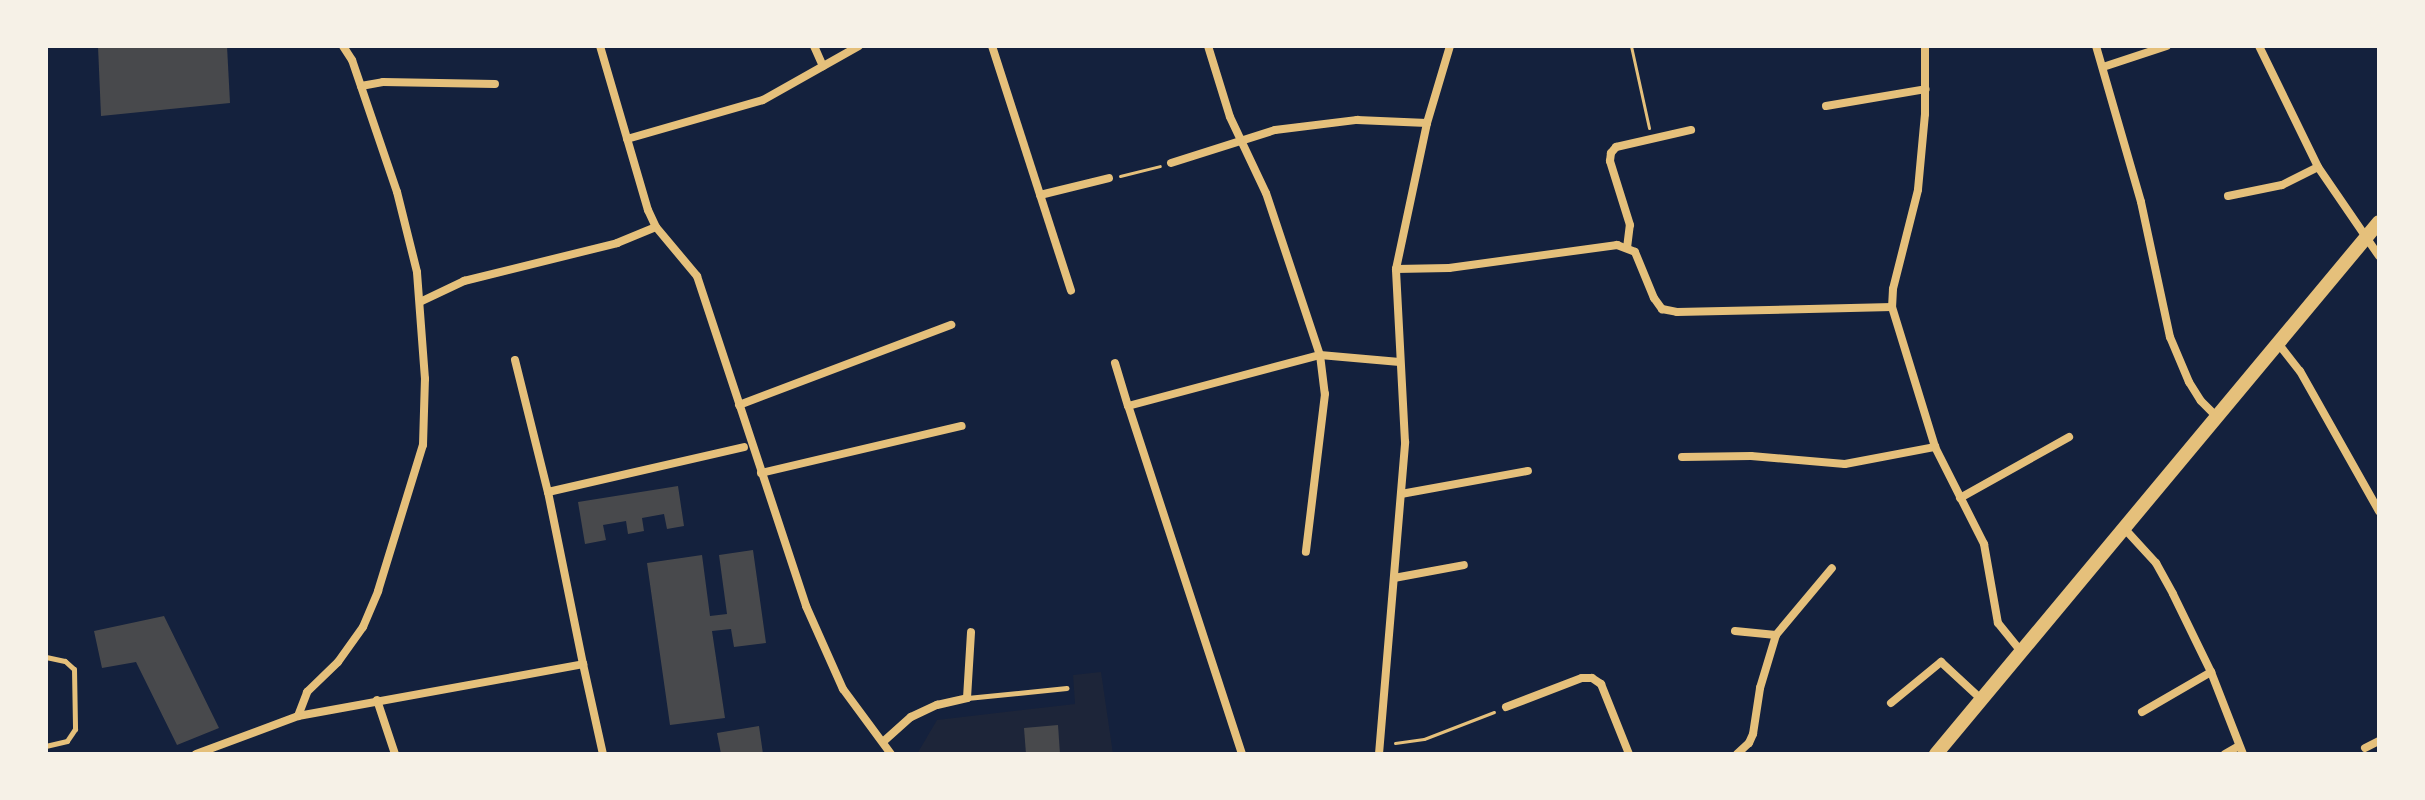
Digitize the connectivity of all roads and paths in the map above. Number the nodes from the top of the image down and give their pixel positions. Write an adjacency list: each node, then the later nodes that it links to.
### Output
1 (343, 46): 16 (street)
2 (600, 46): 21 (street)
3 (814, 46): 13 (street)
4 (859, 46): 13 (street)
5 (992, 46): 27 (street)
6 (1208, 46): 23 (street)
7 (1450, 46): 19 (street)
8 (1631, 46): 22 (path)
9 (1925, 46): 17 (street)
10 (2096, 46): 14 (street)
11 (2167, 46): 14 (street)
12 (2259, 46): 25 (street)
13 (823, 66): 21 (street)
14 (2103, 67): 46 (street)
15 (495, 84): 16 (street)
16 (361, 86): 36 (street)
17 (1926, 89): 18 (street); 37 (street)
18 (1826, 106)
19 (1427, 123): 23 (street); 34 (street)
20 (1691, 130): 22 (street)
21 (627, 139): 30 (street)
22 (1651, 139): 32 (street)
23 (1241, 140): 24 (street); 40 (street)
24 (1171, 163): 26 (path)
25 (2318, 167): 28 (street); 31 (street)
26 (1109, 178): 27 (street)
27 (1040, 195): 35 (street)
28 (2228, 196)
29 (2379, 222): 31 (street)
30 (656, 227): 36 (street); 44 (street)
31 (2367, 236): 33 (street); 39 (street)
32 (1627, 248): 34 (street); 37 (street)
33 (2379, 256)
34 (1396, 269): 42 (street)
35 (1071, 291)
36 (422, 301): 77 (street)
37 (1892, 307): 50 (street)
38 (951, 325): 44 (street)
39 (2277, 342): 46 (street); 57 (street)
40 (1320, 355): 42 (street); 45 (street); 59 (street)
41 (515, 360): 54 (street)
42 (1400, 362): 55 (street)
43 (1115, 363): 45 (street)
44 (739, 405): 53 (street)
45 (1128, 406): 89 (street)
46 (2216, 416): 58 (street)
47 (962, 426): 53 (street)
48 (2069, 437): 56 (street)
49 (744, 447): 54 (street)
50 (1935, 447): 51 (street); 56 (street)
51 (1682, 457)
52 (1528, 471): 55 (street)
53 (761, 473): 78 (street)
54 (548, 492): 68 (street)
55 (1401, 494): 62 (street)
56 (1960, 498): 66 (street)
57 (2379, 511)
58 (2123, 527): 66 (street); 69 (street)
59 (1306, 552)
60 (1464, 565): 62 (street)
61 (1832, 568): 65 (street)
62 (1394, 578): 82 (street)
63 (1735, 631): 65 (street)
64 (971, 632): 71 (street)
65 (1776, 635): 91 (street)
66 (2021, 651): 72 (street)
67 (46, 657): 80 (lane)
68 (583, 664): 73 (street); 87 (street)
69 (2211, 672): 76 (street); 83 (street)
70 (1067, 688): 71 (lane)
71 (967, 698): 78 (street)
72 (1981, 699): 74 (street); 92 (street)
73 (377, 700): 77 (street); 86 (street)
74 (1891, 703)
75 (1506, 707): 82 (path); 90 (street)
76 (2142, 712)
77 (298, 716): 84 (street)
78 (884, 741): 88 (street)
79 (2379, 741): 81 (street)
80 (46, 746)
81 (2365, 748)
82 (1379, 749)
83 (2241, 750): 93 (street)
84 (207, 753): 85 (street)
85 (196, 754)
86 (395, 754)
87 (603, 754)
88 (891, 754)
89 (1242, 754)
90 (1629, 754)
91 (1737, 754)
92 (1936, 754)
93 (2225, 754)

